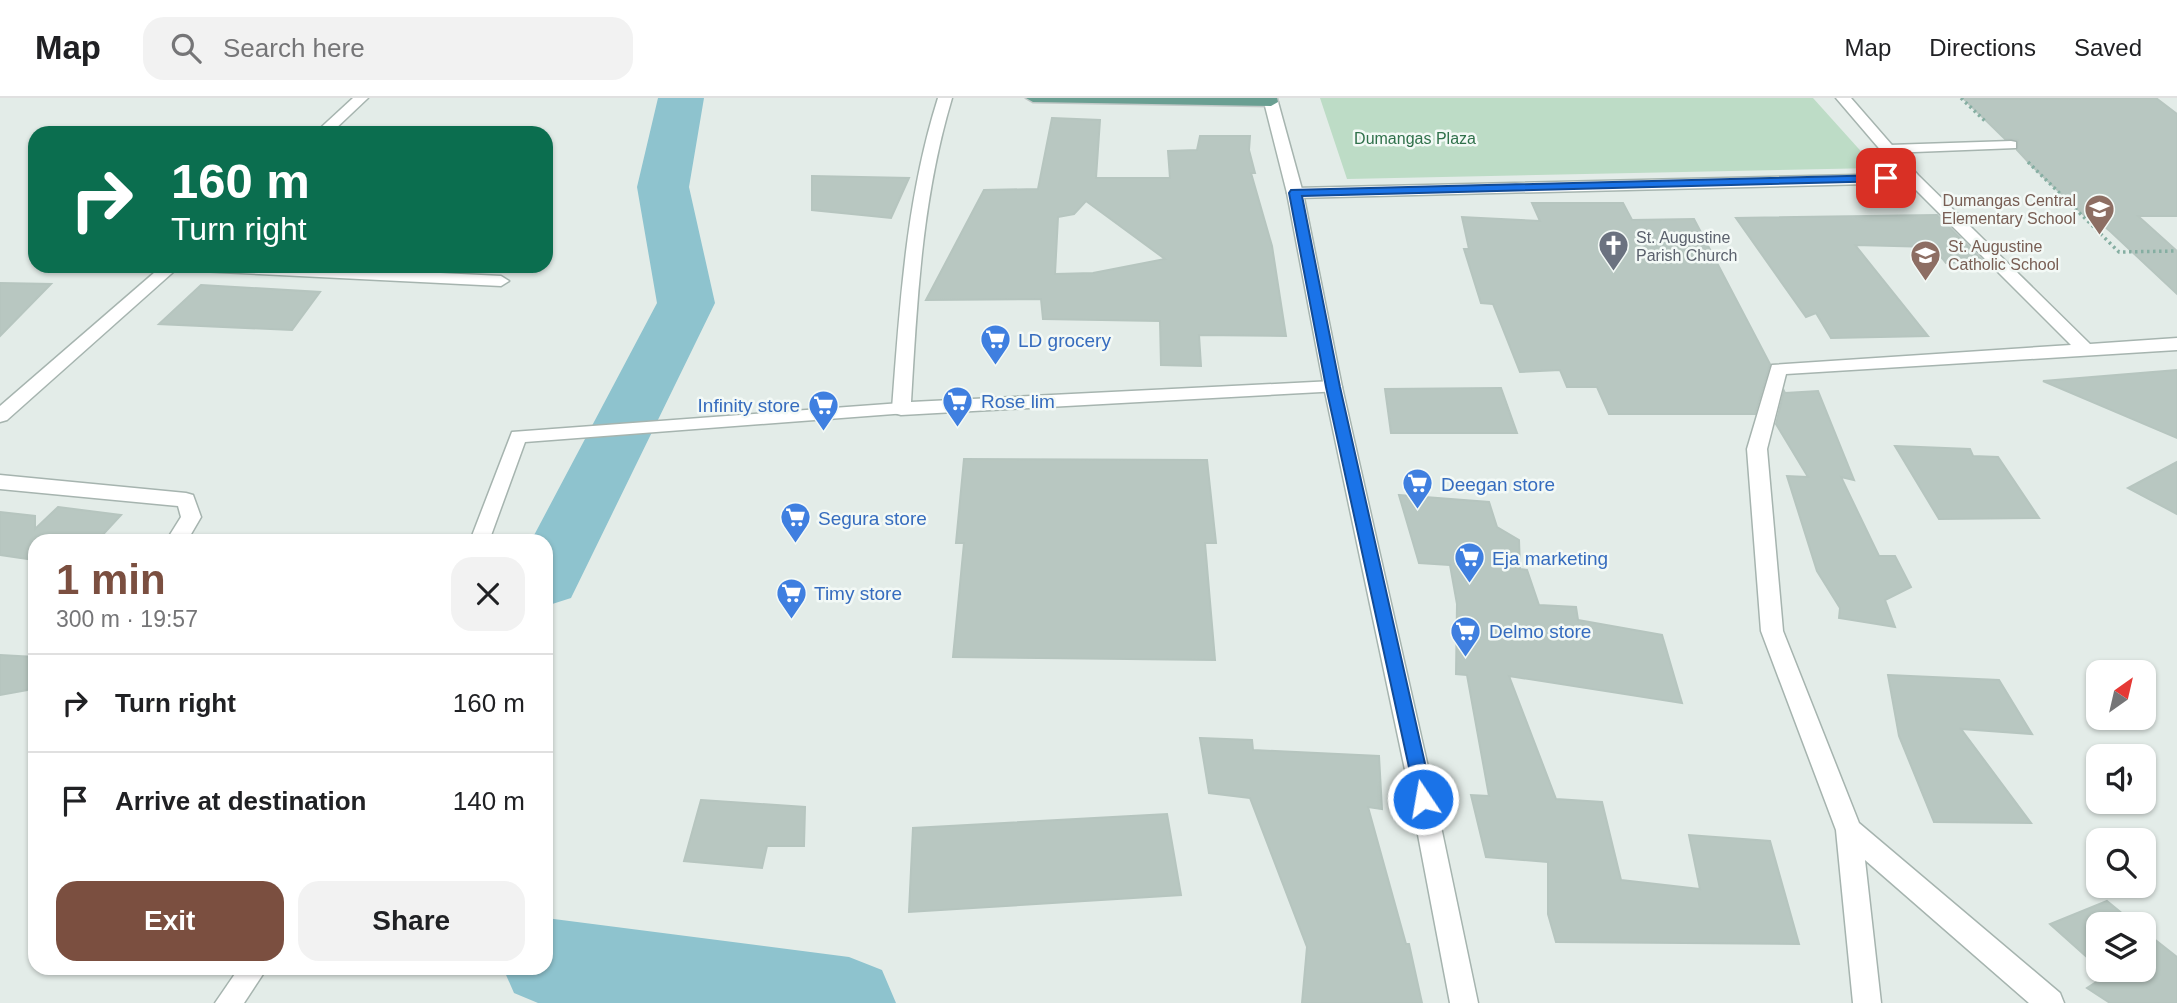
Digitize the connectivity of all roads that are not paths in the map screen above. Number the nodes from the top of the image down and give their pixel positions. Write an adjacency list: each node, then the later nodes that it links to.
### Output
1 (361, 98): 6 (street)
2 (945, 98): 17 (street)
3 (1033, 98): 5 (main road)
4 (1843, 98): 8 (street)
5 (1270, 100): 10 (street)
6 (330, 126)
7 (2011, 145): 8 (lane)
8 (1889, 149): 9 (street)
9 (1913, 178): 10 (street); 15 (street)
10 (1295, 193): 16 (street)
11 (164, 273): 18 (street)
12 (340, 273): 13 (street)
13 (501, 281)
14 (2177, 344): 15 (street)
15 (2084, 348): 22 (street)
16 (1333, 387): 17 (street); 25 (street)
17 (901, 409): 21 (lane)
18 (0, 416)
19 (0, 482): 20 (street)
20 (180, 534)
21 (482, 534)
22 (1849, 830): 26 (street); 27 (street)
23 (249, 975): 24 (lane)
24 (228, 1003)
25 (1464, 1003)
26 (1867, 1003)
27 (2050, 1003)

